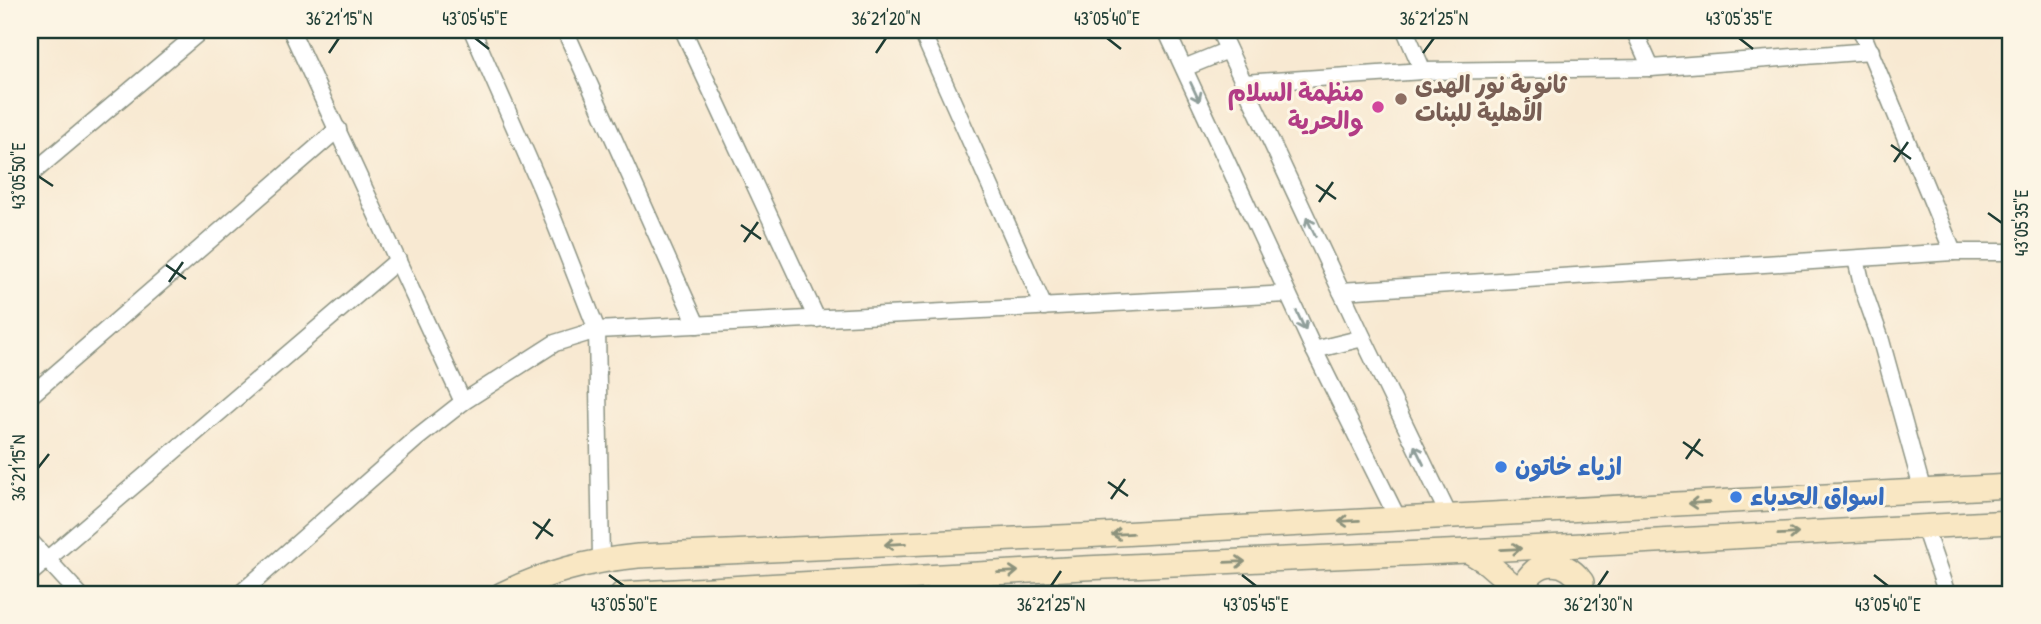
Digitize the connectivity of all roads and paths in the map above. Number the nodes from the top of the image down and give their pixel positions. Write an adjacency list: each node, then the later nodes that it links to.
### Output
1 (202, 30): 19 (street)
2 (291, 30): 18 (street)
3 (472, 30): 29 (street)
4 (565, 30): 28 (street)
5 (683, 30): 27 (street)
6 (921, 30): 26 (street)
7 (1167, 30): 14 (street)
8 (1219, 30): 12 (street)
9 (1405, 30): 16 (street)
10 (1634, 30): 15 (street)
11 (1861, 30): 13 (street)
12 (1228, 50): 14 (street); 17 (street)
13 (1871, 51): 15 (street); 20 (street)
14 (1184, 68): 25 (street, one-way to 25)
15 (1651, 68): 16 (street)
16 (1423, 71): 17 (street)
17 (1244, 83): 24 (street, one-way to 17)
18 (338, 129): 23 (street); 32 (street)
19 (30, 175)
20 (1953, 251): 21 (street); 22 (street)
21 (2011, 252)
22 (1856, 259): 24 (street); 35 (street)
23 (398, 260): 33 (street); 44 (street)
24 (1341, 292): 30 (street)
25 (1288, 294): 26 (street); 31 (street, one-way to 31)
26 (1044, 307): 27 (street)
27 (817, 319): 28 (street)
28 (697, 325): 29 (street)
29 (597, 330): 33 (street); 45 (street)
30 (1363, 338): 31 (street); 36 (street, one-way to 30)
31 (1314, 350): 37 (street)
32 (30, 396)
33 (463, 402): 51 (street)
34 (2011, 486): 35 (street)
35 (1923, 492): 36 (street, one-way to 36)
36 (1449, 516): 37 (street)
37 (1398, 519): 40 (street, one-way to 40)
38 (2011, 522): 39 (street)
39 (1924, 527): 42 (street, one-way to 39); 54 (street)
40 (1083, 536): 45 (street, one-way to 45); 46 (street)
41 (30, 541): 44 (street)
42 (1599, 545): 43 (street, one-way to 42); 48 (street)
43 (1468, 551): 46 (street, one-way to 43); 49 (street)
44 (47, 559): 47 (street); 50 (street)
45 (601, 559): 52 (street)
46 (1084, 568): 53 (street, one-way to 46)
47 (30, 574)
48 (1585, 588): 49 (street)
49 (1522, 593)
50 (79, 594)
51 (240, 594)
52 (502, 594)
53 (625, 594)
54 (1947, 594)

